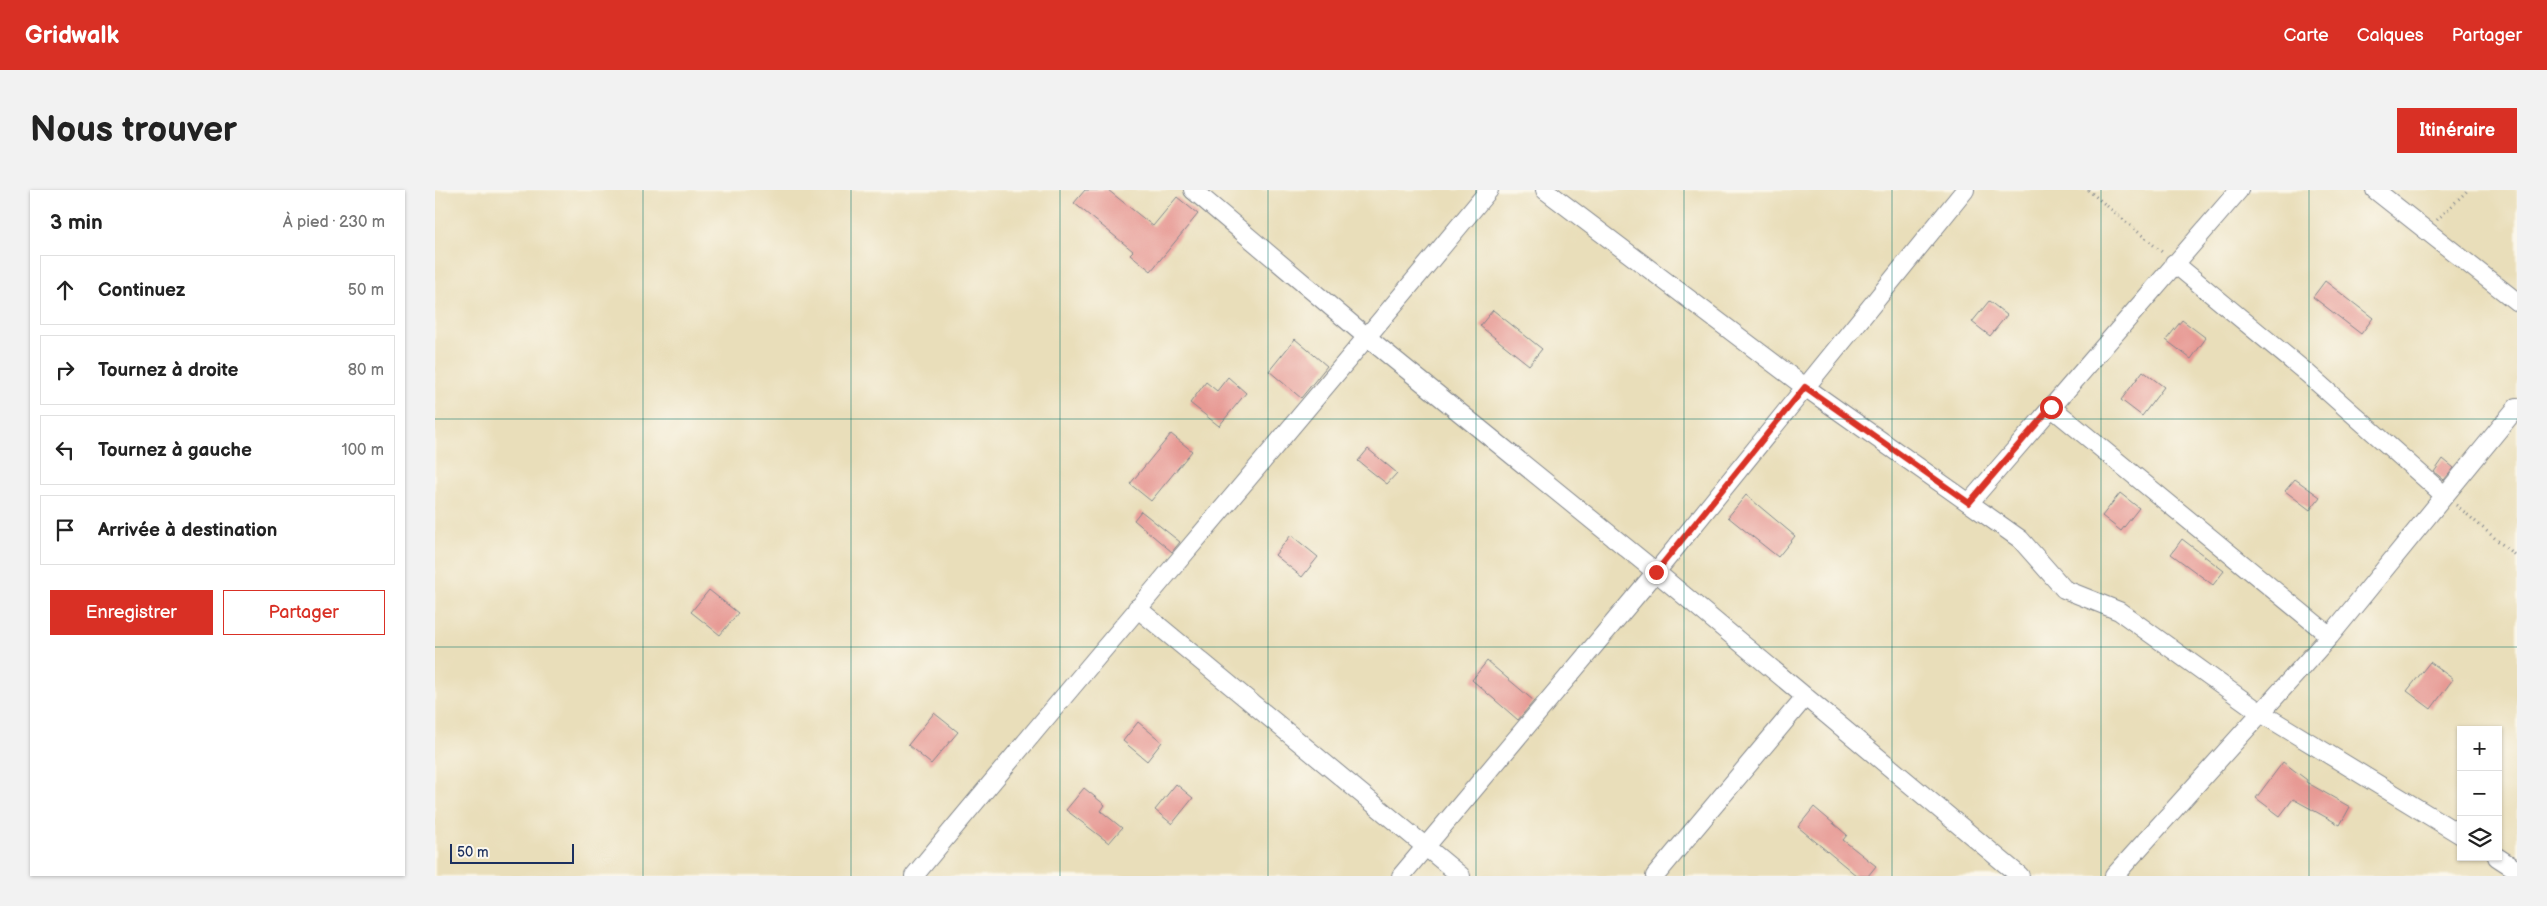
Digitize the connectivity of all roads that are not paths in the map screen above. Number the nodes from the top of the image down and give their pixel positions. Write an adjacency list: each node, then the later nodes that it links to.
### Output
1 (1193, 190): 9 (street)
2 (1489, 190): 9 (street)
3 (1545, 190): 10 (street)
4 (1965, 190): 10 (street)
5 (2239, 190): 7 (street)
6 (2375, 190): 8 (street)
7 (2174, 263): 12 (street); 13 (street)
8 (2517, 302)
9 (1368, 338): 15 (street); 16 (street)
10 (1805, 387): 14 (street); 15 (street)
11 (2517, 406): 13 (street)
12 (2051, 407): 14 (street); 17 (street)
13 (2444, 496): 17 (street)
14 (1969, 503): 19 (street)
15 (1656, 572): 18 (street); 21 (street)
16 (1137, 608): 21 (street); 24 (street)
17 (2329, 636): 19 (street)
18 (1805, 696): 27 (street); 28 (street)
19 (2261, 713): 20 (street); 29 (street)
20 (2457, 833)
21 (1426, 846): 25 (street); 26 (street)
22 (2502, 860): 23 (street)
23 (2517, 870)
24 (914, 876)
25 (1401, 876)
26 (1461, 876)
27 (1655, 876)
28 (2020, 876)
29 (2114, 876)

